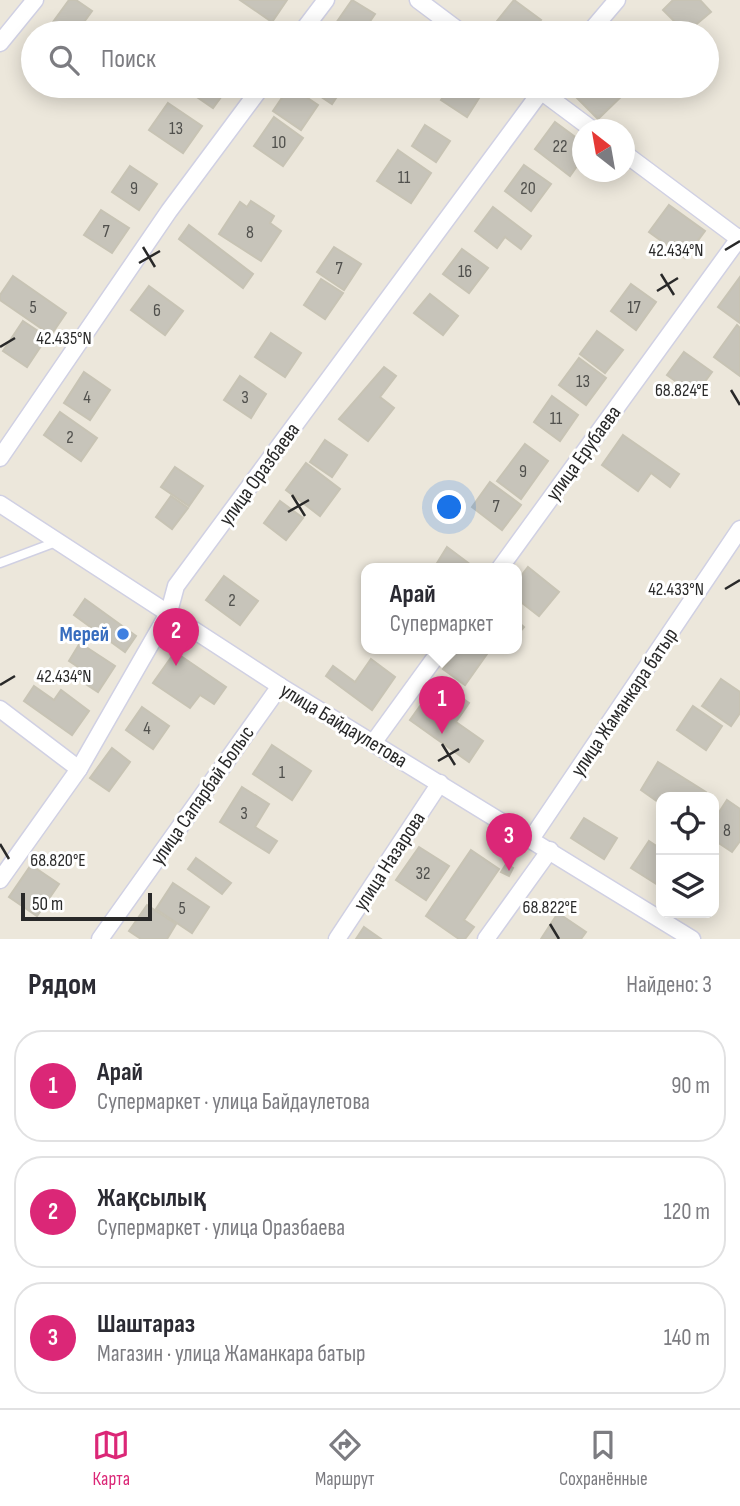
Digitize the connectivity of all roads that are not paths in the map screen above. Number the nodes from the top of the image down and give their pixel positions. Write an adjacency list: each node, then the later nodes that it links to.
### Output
1 (35, 0): 8 (street)
2 (326, 0): 5 (street)
3 (418, 0): 6 (street)
4 (617, 0): 7 (street)
5 (310, 21)
6 (446, 21)
7 (599, 21)
8 (0, 43)
9 (253, 98): 15 (street)
10 (532, 98): 21 (street, улица Оразбаева)
11 (554, 98): 12 (street)
12 (579, 119)
13 (635, 160): 14 (street)
14 (739, 237): 20 (street, улица Ерубаева)
15 (0, 458)
16 (0, 504): 18 (street, улица Байдаулетова)
17 (740, 529): 28 (street, улица Жаманкара батыр)
18 (57, 542): 19 (lane); 21 (street, улица Байдаулетова)
19 (0, 563)
20 (504, 563)
21 (169, 612): 23 (street, улица Байдаулетова); 26 (street, улица Оразбаева)
22 (438, 654): 25 (street)
23 (280, 686): 25 (street, улица Байдаулетова); 31 (street, улица Cапарбай Болыс)
24 (0, 709): 26 (street)
25 (373, 743): 27 (street, улица Байдаулетова)
26 (79, 769): 30 (street, улица Оразбаева)
27 (440, 783): 28 (street, улица Байдаулетова); 32 (street, улица Назарова)
28 (531, 839): 29 (street, улица Байдаулетова)
29 (550, 850): 33 (street); 34 (street, улица Байдаулетова)
30 (0, 880)
31 (100, 939)
32 (337, 939)
33 (486, 939)
34 (692, 939)

